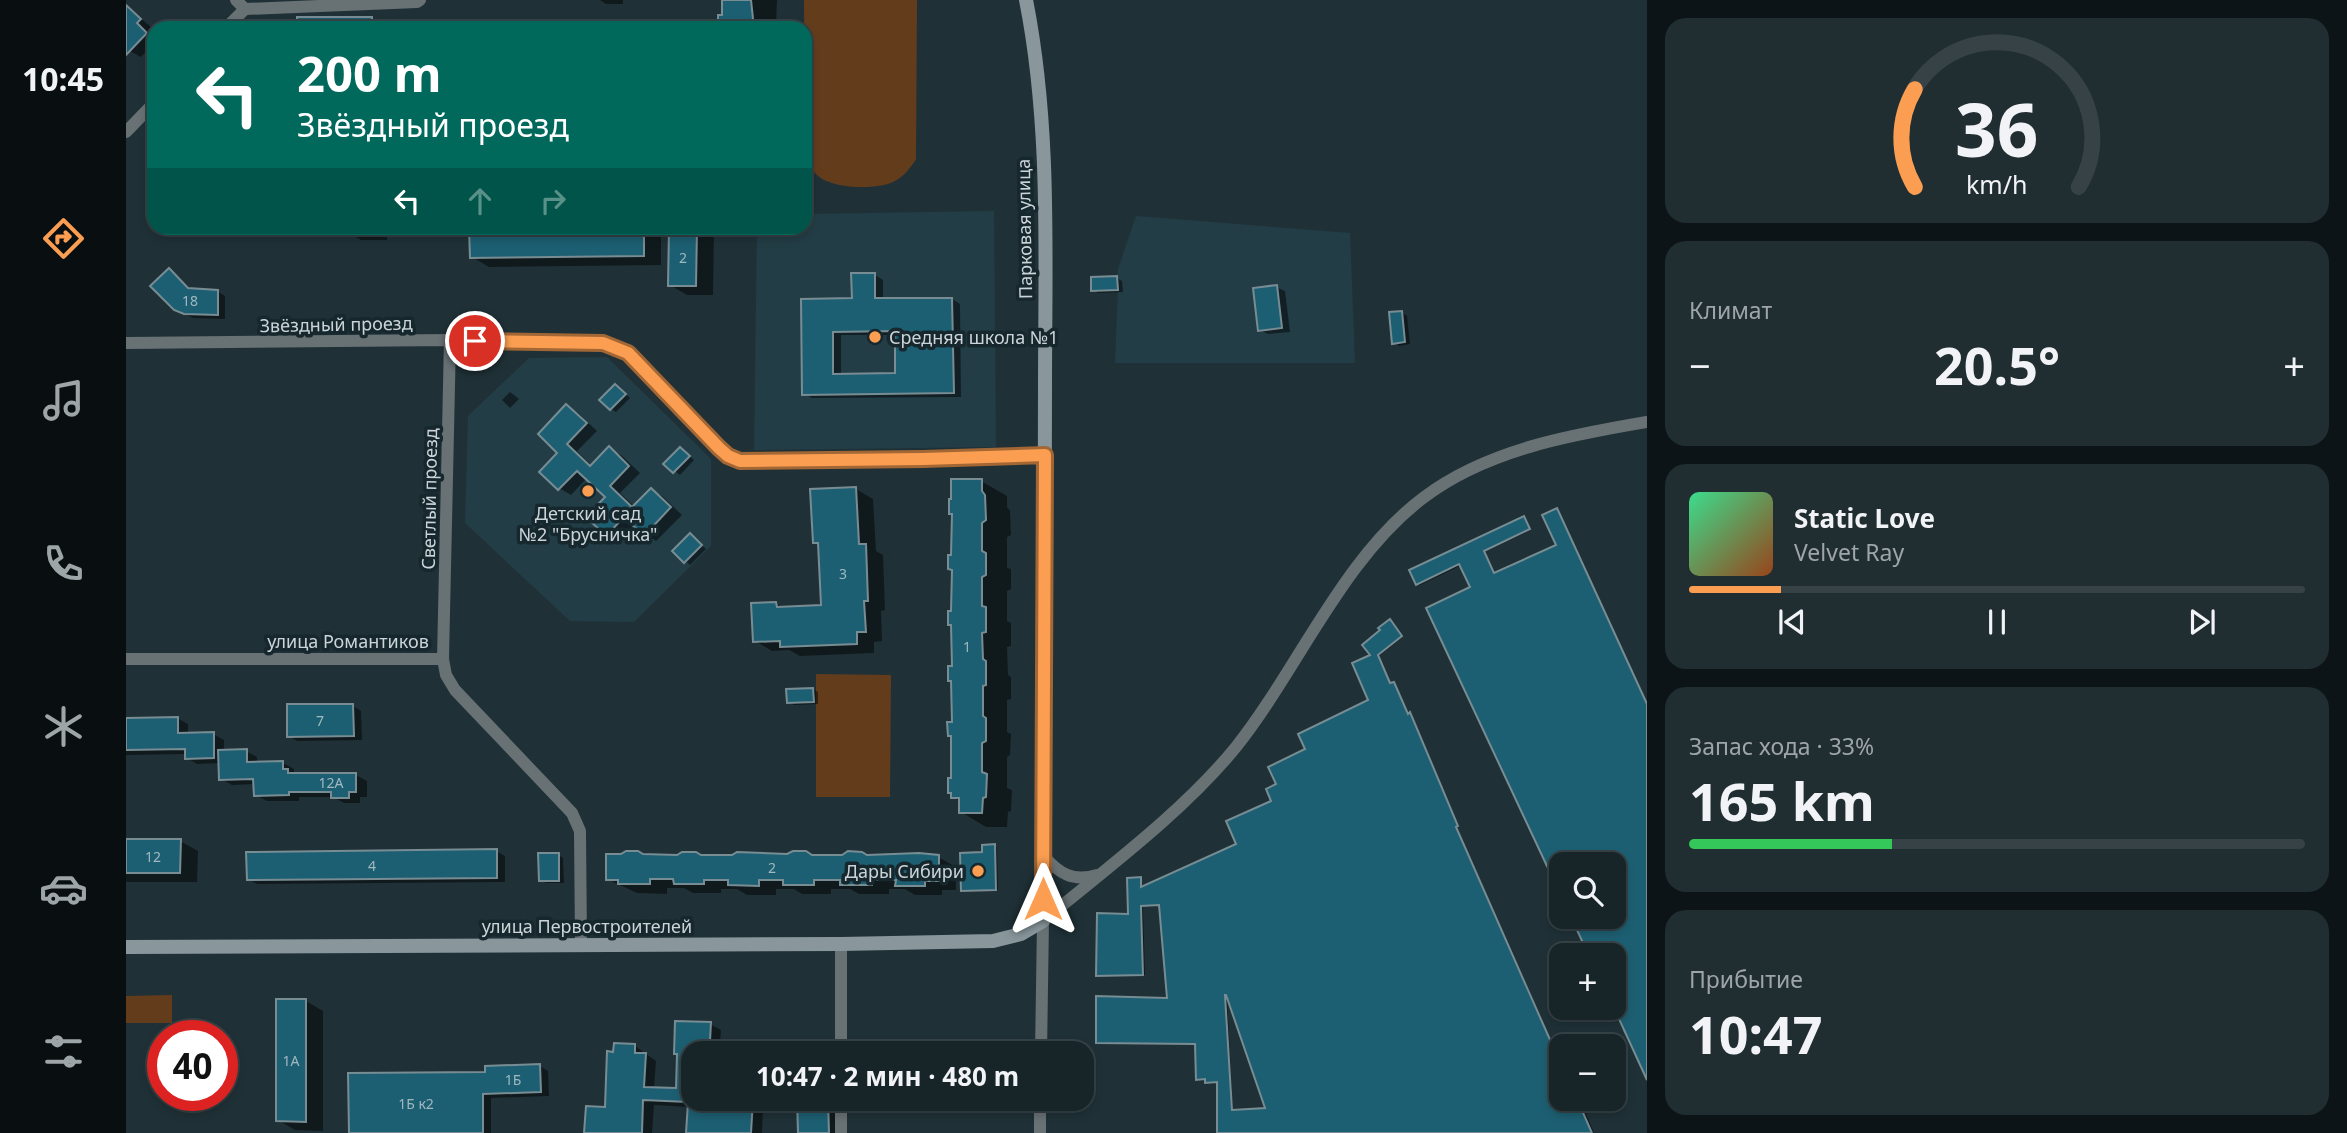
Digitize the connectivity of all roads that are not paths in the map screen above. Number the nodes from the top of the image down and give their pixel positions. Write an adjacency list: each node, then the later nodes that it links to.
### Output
1 (420, 0): 3 (street)
2 (1026, 0): 10 (street, Парковая улица)
3 (241, 4): 4 (street)
4 (230, 21)
5 (147, 110): 6 (street)
6 (126, 132)
7 (450, 340): 8 (street, Звёздный проезд); 10 (street, Звёздный проезд); 12 (street, Светлый проезд)
8 (126, 343)
9 (1647, 422): 14 (street)
10 (1045, 455): 13 (street, Парковая улица)
11 (126, 659): 12 (street, улица Романтиков)
12 (443, 659): 17 (street, улица Романтиков)
13 (1043, 855): 14 (street); 15 (street, Парковая улица)
14 (1102, 873): 15 (street)
15 (1043, 921): 16 (street, улица Первостроителей); 20 (street)
16 (841, 944): 17 (street, улица Первостроителей); 19 (street)
17 (581, 945): 18 (street, улица Первостроителей)
18 (126, 947)
19 (841, 1041)
20 (1041, 1041)
21 (841, 1111): 23 (street)
22 (1040, 1111): 24 (street)
23 (841, 1133)
24 (1040, 1133)

